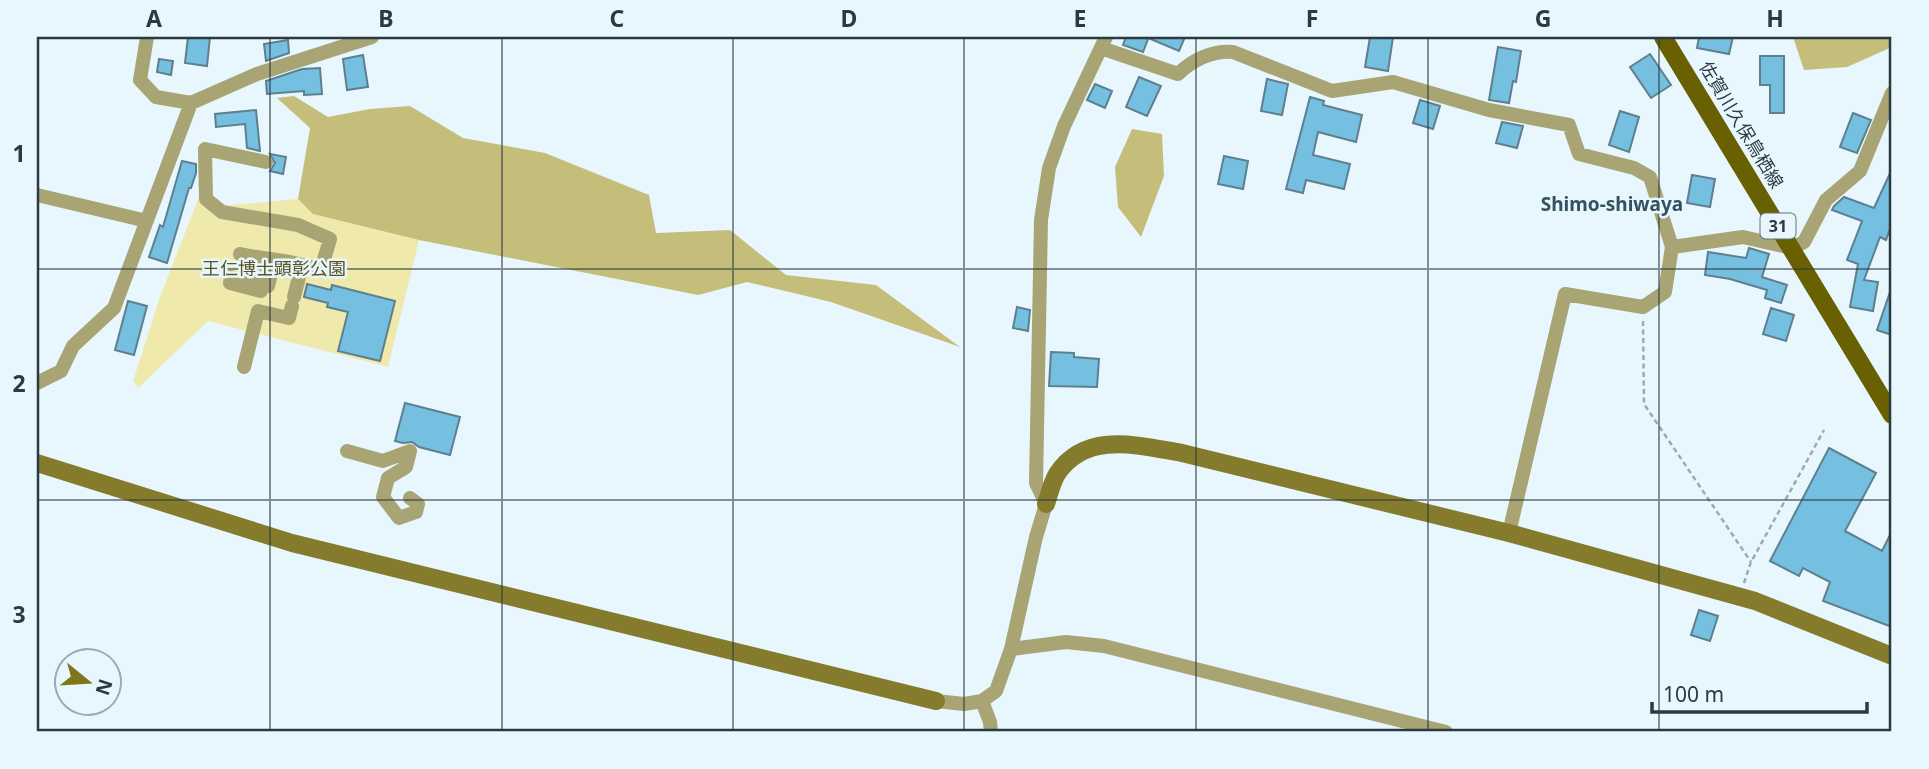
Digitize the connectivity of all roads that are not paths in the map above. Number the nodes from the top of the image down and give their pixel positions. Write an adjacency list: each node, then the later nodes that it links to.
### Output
1 (147, 37): 7 (street)
2 (372, 37): 7 (street)
3 (1663, 37): 12 (main road, 佐賀川久保鳥栖線 / 31)
4 (1103, 42): 5 (street); 23 (street)
5 (1218, 44): 11 (street)
6 (1892, 93): 12 (street)
7 (191, 103): 10 (street)
8 (266, 162): 15 (street)
9 (37, 195): 10 (street)
10 (147, 221): 18 (street)
11 (1672, 247): 12 (street); 24 (street)
12 (1792, 248): 19 (main road, 佐賀川久保鳥栖線 / 31)
13 (240, 254): 14 (street)
14 (263, 259): 15 (street); 16 (street)
15 (302, 265): 17 (street)
16 (261, 291)
17 (244, 367)
18 (37, 383)
19 (1892, 415)
20 (347, 451): 22 (street)
21 (37, 463): 27 (street)
22 (410, 498)
23 (1046, 504): 24 (street); 25 (street)
24 (1509, 533): 26 (street)
25 (1011, 649): 28 (street); 30 (street)
26 (1892, 656)
27 (936, 701): 28 (street)
28 (982, 701): 29 (street)
29 (991, 732)
30 (1446, 732)

